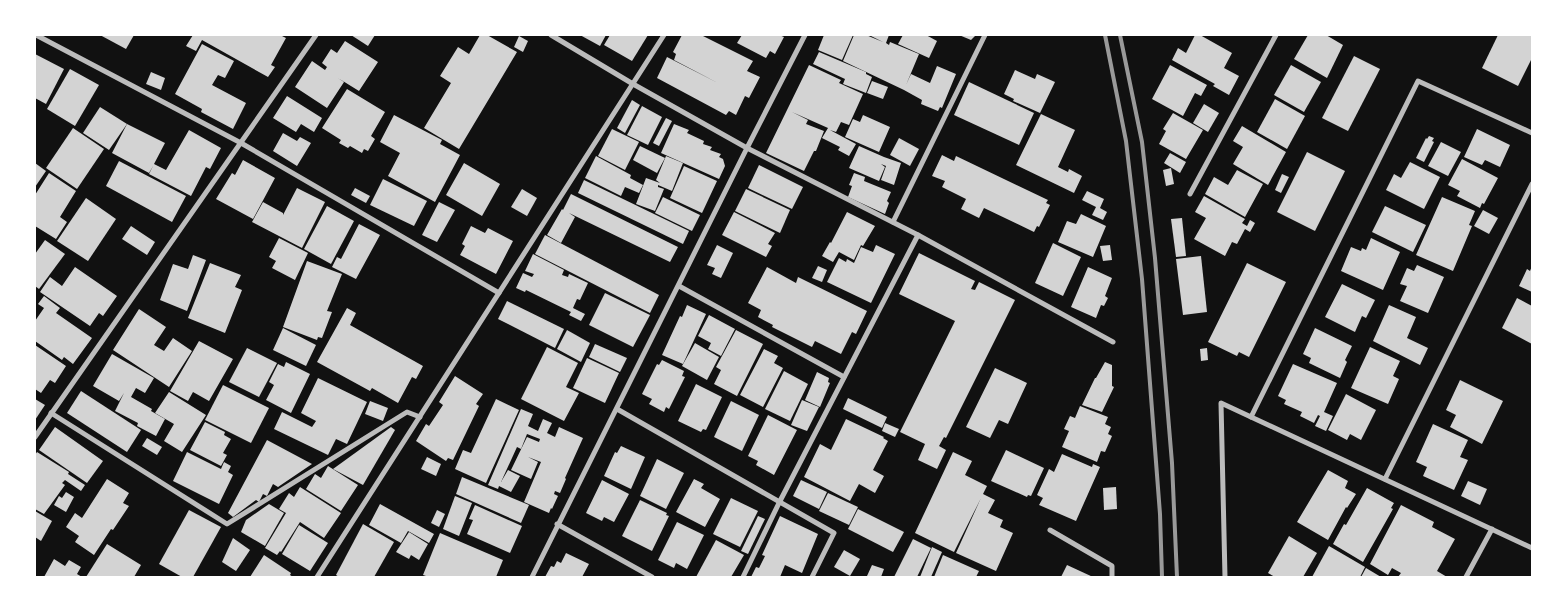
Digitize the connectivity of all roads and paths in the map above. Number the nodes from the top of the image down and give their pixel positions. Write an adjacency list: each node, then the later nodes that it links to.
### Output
1 (36, 35): 10 (street)
2 (316, 35): 10 (street)
3 (551, 35): 8 (street)
4 (664, 35): 8 (street)
5 (805, 35): 11 (street)
6 (985, 35): 14 (street)
7 (1276, 35): 13 (street)
8 (632, 84): 11 (street); 17 (street)
9 (1532, 133): 23 (street)
10 (241, 143): 17 (street); 21 (street)
11 (747, 148): 14 (street); 16 (street)
12 (1532, 184): 25 (street)
13 (1190, 194)
14 (893, 222): 15 (street)
15 (918, 234): 18 (street); 19 (street)
16 (679, 286): 19 (street); 20 (street)
17 (499, 293): 22 (street)
18 (1113, 342)
19 (844, 377): 26 (street)
20 (616, 409): 26 (street); 27 (street)
21 (51, 413): 22 (street); 24 (street)
22 (420, 417): 31 (street)
23 (1251, 417): 25 (street); 37 (street)
24 (35, 436)
25 (1385, 479): 28 (street)
26 (779, 503): 34 (street); 35 (street)
27 (557, 524): 32 (street); 33 (street)
28 (1492, 529): 30 (street); 38 (street)
29 (1050, 530): 36 (street)
30 (1532, 548)
31 (317, 577)
32 (532, 577)
33 (652, 577)
34 (743, 577)
35 (812, 577)
36 (1112, 577)
37 (1225, 577)
38 (1466, 577)

